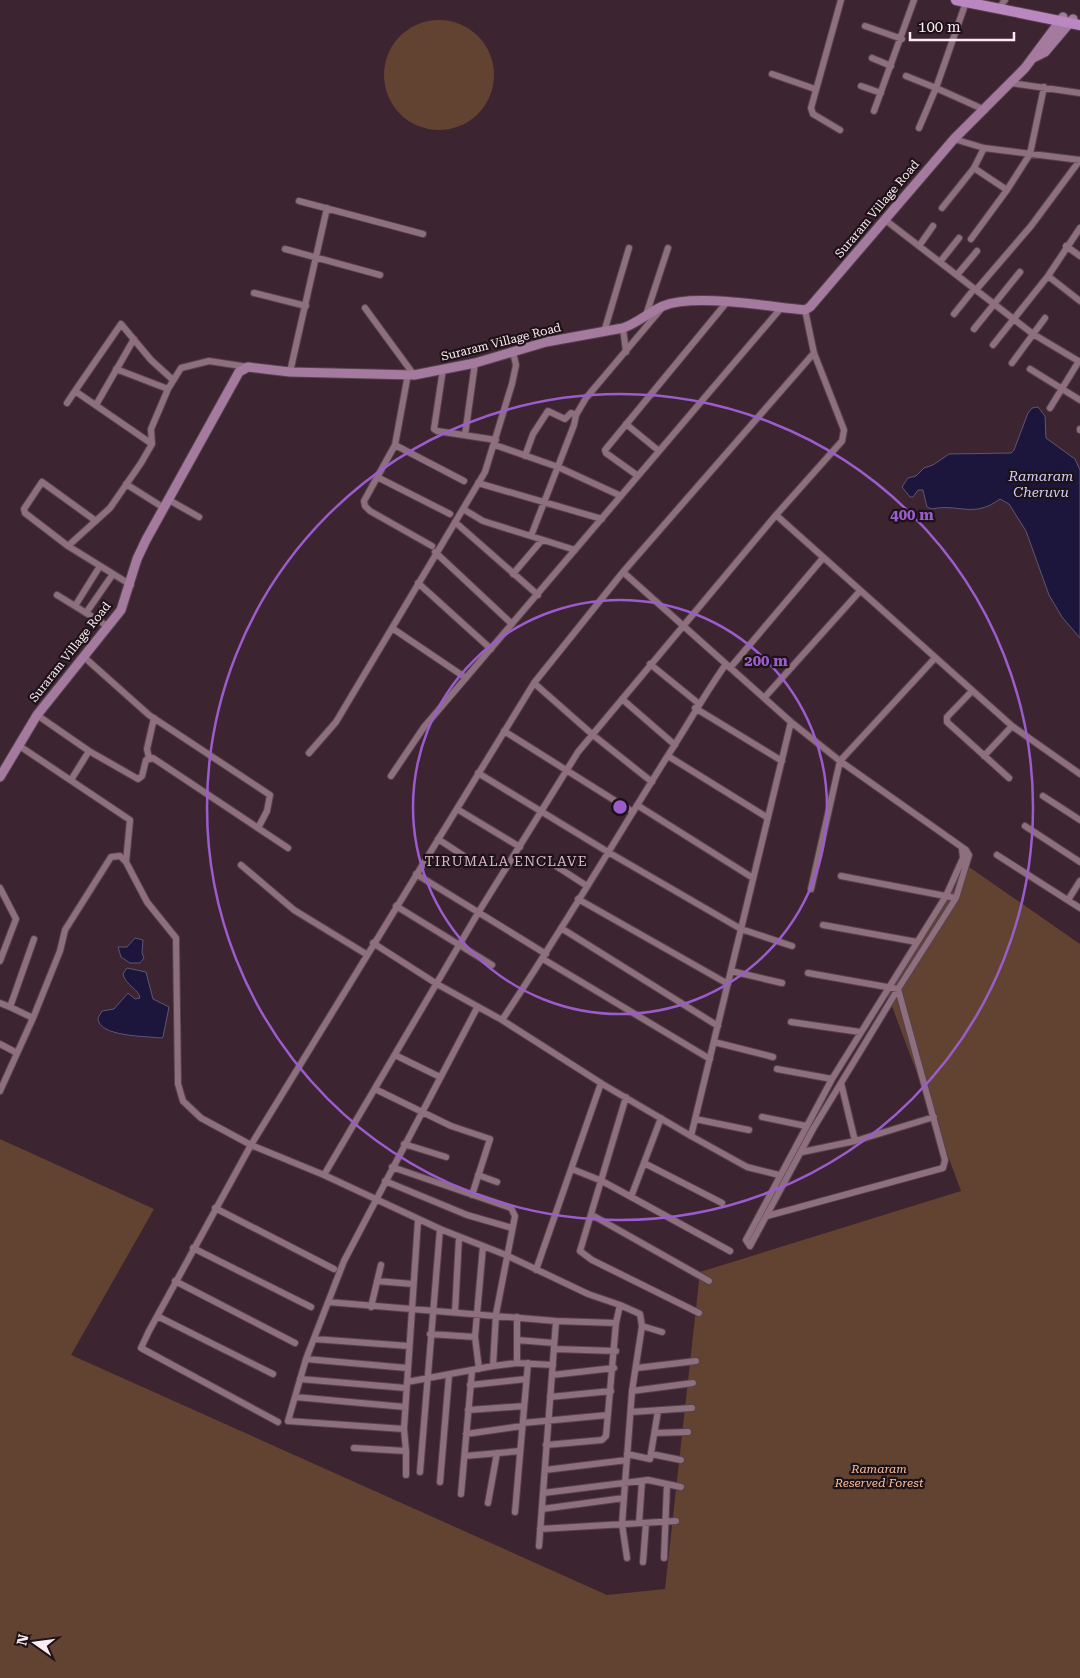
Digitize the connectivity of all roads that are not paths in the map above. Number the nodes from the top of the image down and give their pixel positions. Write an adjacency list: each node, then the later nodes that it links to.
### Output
1 (841, 0): 17 (street)
2 (914, 0): 8 (street)
3 (981, 0): 5 (main road)
4 (961, 1): 6 (main road); 16 (street)
5 (1003, 2): 6 (main road)
6 (1073, 21): 13 (main road, Suraram Village Road)
7 (865, 26): 8 (street)
8 (902, 39): 10 (street)
9 (872, 58): 10 (street)
10 (891, 66): 18 (street)
11 (772, 74): 17 (street)
12 (906, 76): 16 (street)
13 (1011, 83): 15 (street); 20 (main road, Suraram Village Road)
14 (862, 86): 18 (street)
15 (1044, 87): 19 (street); 26 (street)
16 (936, 88): 20 (street); 22 (street)
17 (815, 89): 23 (street)
18 (881, 93): 21 (street)
19 (1080, 93)
20 (985, 110): 24 (main road, Suraram Village Road)
21 (874, 111)
22 (919, 128)
23 (840, 130)
24 (954, 140): 25 (street); 33 (main road, Suraram Village Road)
25 (984, 148): 26 (street); 28 (street)
26 (1030, 154): 27 (street); 29 (street)
27 (1080, 160): 52 (street)
28 (974, 168): 29 (street); 32 (street)
29 (1007, 190): 38 (street)
30 (299, 201): 31 (street)
31 (327, 208): 36 (street); 46 (street)
32 (942, 208)
33 (884, 219): 39 (street); 61 (main road, Suraram Village Road)
34 (933, 226): 39 (street)
35 (1080, 228): 40 (street)
36 (423, 234)
37 (959, 238): 47 (street)
38 (971, 239)
39 (919, 246): 47 (street)
40 (1066, 246): 45 (street); 51 (street)
41 (629, 248): 68 (street)
42 (668, 248): 63 (street)
43 (285, 249): 46 (street)
44 (977, 251): 50 (street)
45 (1080, 256)
46 (317, 257): 49 (street); 58 (street)
47 (940, 262): 50 (street)
48 (1020, 272): 56 (street)
49 (380, 274)
50 (957, 275): 52 (street)
51 (1048, 276): 54 (street); 64 (street)
52 (975, 290): 56 (street); 62 (street)
53 (254, 293): 58 (street)
54 (1080, 301)
55 (727, 302): 57 (main road, Suraram Village Road); 60 (main road, Suraram Village Road); 93 (street)
56 (995, 304): 64 (street); 67 (street)
57 (664, 305): 63 (main road, Suraram Village Road); 73 (street)
58 (306, 306): 82 (street)
59 (365, 308): 83 (street)
60 (781, 308): 61 (main road, Suraram Village Road); 98 (street)
61 (805, 310): 74 (street)
62 (954, 314)
63 (646, 317): 66 (main road, Suraram Village Road)
64 (1014, 318): 69 (street); 71 (street)
65 (1045, 318): 69 (street)
66 (623, 328): 68 (main road, Suraram Village Road); 73 (street)
67 (974, 329)
68 (604, 332): 72 (main road, Suraram Village Road)
69 (1033, 334): 75 (street); 77 (street)
70 (134, 339): 79 (street); 84 (street); 87 (street)
71 (993, 345)
72 (513, 352): 76 (main road, Suraram Village Road); 95 (street)
73 (626, 352): 92 (street)
74 (814, 353): 111 (street); 124 (street)
75 (1079, 362): 86 (street)
76 (475, 363): 80 (main road, Suraram Village Road); 94 (street)
77 (1012, 363)
78 (248, 367): 82 (main road, Suraram Village Road); 84 (street); 108 (main road, Suraram Village Road)
79 (116, 369): 85 (street); 90 (street)
80 (443, 370): 83 (main road, Suraram Village Road); 94 (street)
81 (1030, 370): 86 (street)
82 (290, 372): 83 (main road, Suraram Village Road)
83 (411, 374): 97 (street)
84 (173, 380): 85 (street)
85 (168, 389): 96 (street)
86 (1062, 390): 88 (street); 91 (street)
87 (76, 391): 89 (street); 90 (street)
88 (1080, 400)
89 (67, 403)
90 (96, 405): 96 (street)
91 (1050, 408)
92 (576, 415): 99 (street); 100 (street)
93 (626, 424): 98 (street); 101 (street)
94 (465, 435): 95 (street)
95 (495, 442): 99 (street); 104 (street)
96 (152, 444): 105 (street)
97 (395, 445): 102 (street); 103 (street)
98 (660, 451): 101 (street)
99 (525, 456): 100 (street)
100 (558, 467): 106 (street); 107 (street)
101 (638, 476): 106 (street)
102 (377, 477): 110 (street); 119 (street)
103 (464, 481)
104 (478, 483): 107 (street); 109 (street)
105 (126, 484): 108 (street); 114 (street)
106 (621, 496): 113 (street)
107 (544, 502): 113 (street); 116 (street)
108 (166, 504): 112 (street); 128 (main road, Suraram Village Road)
109 (463, 509): 115 (street); 116 (street)
110 (450, 514)
111 (776, 515): 122 (street); 135 (street)
112 (199, 517)
113 (602, 518): 120 (street)
114 (96, 521): 118 (street); 118 (street)
115 (454, 522): 121 (street); 126 (street)
116 (531, 536): 117 (street)
117 (542, 540): 120 (street); 126 (street)
118 (68, 546): 123 (street)
119 (432, 546)
120 (575, 550): 131 (street)
121 (435, 552): 127 (street); 134 (street)
122 (823, 558): 129 (street); 142 (street)
123 (100, 566): 125 (street); 132 (street)
124 (623, 572): 135 (street); 144 (street)
125 (113, 574): 128 (street); 133 (street)
126 (513, 574): 131 (street)
127 (418, 583): 137 (street); 138 (street)
128 (131, 585): 136 (main road, Suraram Village Road)
129 (860, 591): 140 (street); 146 (street)
130 (57, 595): 132 (street)
131 (538, 595): 134 (street)
132 (75, 606): 133 (street)
133 (86, 613): 136 (street)
134 (512, 624): 138 (street)
135 (684, 626): 141 (street); 142 (street)
136 (109, 627): 139 (main road, Suraram Village Road)
137 (392, 628): 143 (street); 158 (street)
138 (491, 649): 143 (street)
139 (84, 657): 149 (main road, Suraram Village Road); 150 (street)
140 (935, 658): 145 (street); 163 (street)
141 (650, 664): 147 (street); 148 (street)
142 (728, 666): 146 (street); 148 (street)
143 (466, 678): 167 (street)
144 (534, 684): 153 (street); 154 (street)
145 (972, 691): 152 (street); 160 (street)
146 (764, 698): 151 (street)
147 (622, 699): 154 (street); 156 (street)
148 (697, 706): 156 (street); 162 (street)
149 (37, 715): 155 (main road, Suraram Village Road); 157 (street)
150 (154, 718): 161 (street); 180 (street)
151 (791, 722): 162 (street); 163 (street)
152 (1012, 726): 160 (street); 166 (street)
153 (504, 732): 164 (street); 165 (street)
154 (592, 735): 164 (street); 171 (street)
155 (18, 745): 168 (main road, Suraram Village Road); 170 (street)
156 (675, 745): 159 (street)
157 (89, 751): 161 (street); 170 (street)
158 (309, 753)
159 (668, 756): 171 (street); 177 (street)
160 (984, 756): 169 (street)
161 (149, 758): 180 (street)
162 (782, 761): 177 (street)
163 (840, 761): 184 (street); 198 (street)
164 (566, 771): 175 (street); 176 (street)
165 (478, 774): 174 (street); 175 (street)
166 (1080, 774)
167 (391, 776)
168 (0, 777)
169 (1009, 778)
170 (71, 780): 188 (street)
171 (652, 782): 173 (street)
172 (1043, 796): 178 (street)
173 (637, 805): 176 (street); 194 (street)
174 (456, 809): 181 (street); 182 (street)
175 (542, 811): 182 (street); 185 (street)
176 (633, 812): 185 (street)
177 (768, 818): 194 (street)
178 (1080, 820)
179 (1025, 826): 189 (street)
180 (258, 828): 183 (street)
181 (438, 839): 187 (street); 192 (street)
182 (520, 847): 205 (street)
183 (288, 848)
184 (962, 849): 199 (street); 200 (street)
185 (608, 852): 196 (street); 208 (street)
186 (997, 855): 202 (street)
187 (467, 858)
188 (126, 862): 228 (street); 257 (street)
189 (1080, 862)
190 (241, 865): 214 (street)
191 (556, 866): 196 (street)
192 (416, 874): 203 (street); 205 (street)
193 (840, 876): 199 (street)
194 (753, 878): 208 (street)
195 (1080, 881): 202 (street)
196 (586, 886): 201 (street)
197 (0, 888): 216 (street)
198 (811, 889)
199 (946, 896): 200 (street); 210 (street)
200 (956, 898): 224 (street)
201 (578, 899): 207 (street); 222 (street)
202 (1068, 900): 204 (street)
203 (396, 906): 211 (street); 212 (street)
204 (1080, 908)
205 (478, 913): 212 (street); 215 (street)
206 (823, 926): 210 (street)
207 (561, 928): 215 (street); 231 (street)
208 (741, 929): 213 (street); 218 (street)
209 (34, 939): 226 (street)
210 (917, 942): 223 (street)
211 (373, 943): 214 (street); 221 (street)
212 (459, 946): 217 (street); 221 (street)
213 (792, 946)
214 (366, 954): 257 (street)
215 (544, 957): 229 (street); 238 (street)
216 (0, 962)
217 (492, 965)
218 (731, 971): 220 (street); 222 (street)
219 (808, 973): 223 (street)
220 (782, 983)
221 (437, 984): 227 (street); 236 (street)
222 (728, 984): 231 (street)
223 (889, 986): 224 (street); 232 (street)
224 (898, 989): 243 (street); 249 (street)
225 (0, 1004): 226 (street)
226 (10, 1007): 228 (street)
227 (477, 1008): 229 (street); 240 (street)
228 (33, 1018): 235 (street)
229 (502, 1020): 242 (street)
230 (791, 1022): 232 (street)
231 (718, 1026): 233 (street)
232 (860, 1032): 241 (street)
233 (714, 1042): 237 (street); 238 (street)
234 (0, 1044): 235 (street)
235 (17, 1054): 245 (street)
236 (396, 1055): 240 (street); 244 (street)
237 (773, 1057)
238 (710, 1060): 251 (street)
239 (777, 1069): 241 (street)
240 (440, 1077): 247 (street)
241 (832, 1079): 252 (street)
242 (601, 1083): 246 (street); 262 (street)
243 (841, 1083): 255 (street); 258 (street)
244 (375, 1089): 247 (street); 263 (street)
245 (0, 1091)
246 (626, 1097): 250 (street); 267 (street)
247 (421, 1112): 256 (street); 264 (street)
248 (762, 1117): 252 (street)
249 (934, 1117): 255 (street); 276 (street)
250 (661, 1118): 254 (street); 260 (street)
251 (695, 1119): 253 (street); 254 (street)
252 (806, 1126): 265 (street)
253 (749, 1130)
254 (691, 1136): 265 (street)
255 (855, 1141): 258 (street)
256 (404, 1144): 259 (street); 261 (street)
257 (251, 1145): 263 (street); 273 (street)
258 (802, 1152): 276 (street)
259 (446, 1157)
260 (644, 1163): 270 (street); 272 (street)
261 (392, 1167): 266 (street); 269 (street)
262 (572, 1169): 267 (street); 287 (street)
263 (324, 1175): 271 (street)
264 (478, 1175): 268 (street); 269 (street)
265 (779, 1175): 275 (street)
266 (385, 1180): 271 (street); 278 (street)
267 (602, 1181): 270 (street); 274 (street)
268 (497, 1182)
269 (472, 1195): 278 (street)
270 (630, 1197): 283 (street)
271 (376, 1200): 277 (street); 292 (street)
272 (722, 1203)
273 (215, 1208): 282 (street); 286 (street)
274 (592, 1215): 290 (street); 299 (street)
275 (758, 1216): 276 (street); 276 (street)
276 (768, 1216)
277 (418, 1220): 279 (street); 291 (street)
278 (512, 1228): 284 (street)
279 (440, 1229): 280 (street); 297 (street)
280 (460, 1237): 281 (street); 298 (street)
281 (484, 1246): 284 (street); 300 (street)
282 (193, 1248): 288 (street); 295 (street)
283 (730, 1251)
284 (506, 1255): 287 (street); 301 (street)
285 (381, 1265): 289 (street)
286 (334, 1269)
287 (536, 1270): 293 (street)
288 (175, 1281): 302 (street); 312 (street)
289 (377, 1281): 291 (street); 294 (street)
290 (709, 1281)
291 (413, 1284): 296 (street)
292 (328, 1302): 294 (street); 310 (street)
293 (620, 1304): 305 (street); 306 (street)
294 (371, 1306): 296 (street)
295 (311, 1307)
296 (411, 1309): 297 (street); 313 (street)
297 (432, 1310): 298 (street); 308 (street)
298 (455, 1312): 300 (street)
299 (699, 1313)
300 (478, 1314): 301 (street); 309 (street)
301 (496, 1314): 303 (street); 321 (street)
302 (157, 1316): 326 (street); 347 (street)
303 (518, 1317): 304 (street); 311 (street)
304 (556, 1321): 305 (street); 314 (street)
305 (616, 1323): 315 (street)
306 (642, 1326): 307 (street); 324 (street)
307 (662, 1332)
308 (430, 1334): 309 (street); 331 (street)
309 (475, 1337): 325 (street)
310 (314, 1338): 313 (street); 316 (street)
311 (517, 1340): 314 (street); 318 (street)
312 (295, 1343)
313 (409, 1346): 322 (street)
314 (554, 1346): 315 (street); 320 (street)
315 (616, 1351): 323 (street)
316 (306, 1358): 322 (street); 330 (street)
317 (696, 1361): 324 (street)
318 (517, 1363): 319 (street); 321 (street)
319 (528, 1363): 320 (street); 329 (street)
320 (553, 1365): 328 (street)
321 (493, 1366): 325 (street)
322 (407, 1368): 333 (street)
323 (614, 1368): 328 (street); 335 (street)
324 (636, 1368): 336 (street)
325 (475, 1370): 327 (street); 334 (street)
326 (273, 1374)
327 (449, 1375): 331 (street); 365 (street)
328 (552, 1375): 338 (street)
329 (526, 1378): 334 (street); 340 (street)
330 (300, 1379): 333 (street); 337 (street)
331 (427, 1379): 333 (street); 363 (street)
332 (693, 1383): 336 (street)
333 (406, 1385): 339 (street)
334 (470, 1385): 342 (street)
335 (611, 1391): 338 (street); 345 (street)
336 (632, 1391): 343 (street)
337 (295, 1397): 339 (street); 349 (street)
338 (550, 1397): 346 (street)
339 (405, 1406): 349 (street)
340 (524, 1406): 342 (street); 348 (street)
341 (692, 1408): 344 (street)
342 (468, 1410): 352 (street)
343 (631, 1412): 344 (street); 360 (street)
344 (658, 1412): 351 (street)
345 (608, 1415): 346 (street); 353 (street)
346 (548, 1421): 348 (street); 353 (street)
347 (278, 1422)
348 (523, 1424): 352 (street); 355 (street)
349 (404, 1429): 356 (street)
350 (688, 1432): 351 (street)
351 (655, 1433): 358 (street)
352 (466, 1434): 359 (street)
353 (546, 1445): 362 (street)
354 (354, 1448): 356 (street)
355 (520, 1451): 357 (street); 375 (street)
356 (406, 1452): 364 (street)
357 (497, 1453): 359 (street); 373 (street)
358 (651, 1454): 360 (street); 361 (street)
359 (465, 1456): 371 (street)
360 (627, 1457): 362 (street); 367 (street)
361 (681, 1460)
362 (545, 1470): 370 (street)
363 (420, 1472)
364 (406, 1475)
365 (440, 1482)
366 (642, 1482): 367 (street); 368 (street); 378 (street)
367 (625, 1484): 370 (street); 372 (street)
368 (667, 1484): 369 (street); 377 (street)
369 (681, 1487)
370 (543, 1493): 374 (street)
371 (461, 1494)
372 (624, 1498): 374 (street); 379 (street)
373 (488, 1504)
374 (542, 1508): 380 (street)
375 (515, 1512)
376 (676, 1521): 377 (street)
377 (665, 1522): 378 (street); 383 (street)
378 (643, 1523): 379 (street); 384 (street)
379 (622, 1524): 380 (street); 382 (street)
380 (540, 1528): 381 (street)
381 (539, 1546)
382 (627, 1558)
383 (664, 1558)
384 (643, 1562)

